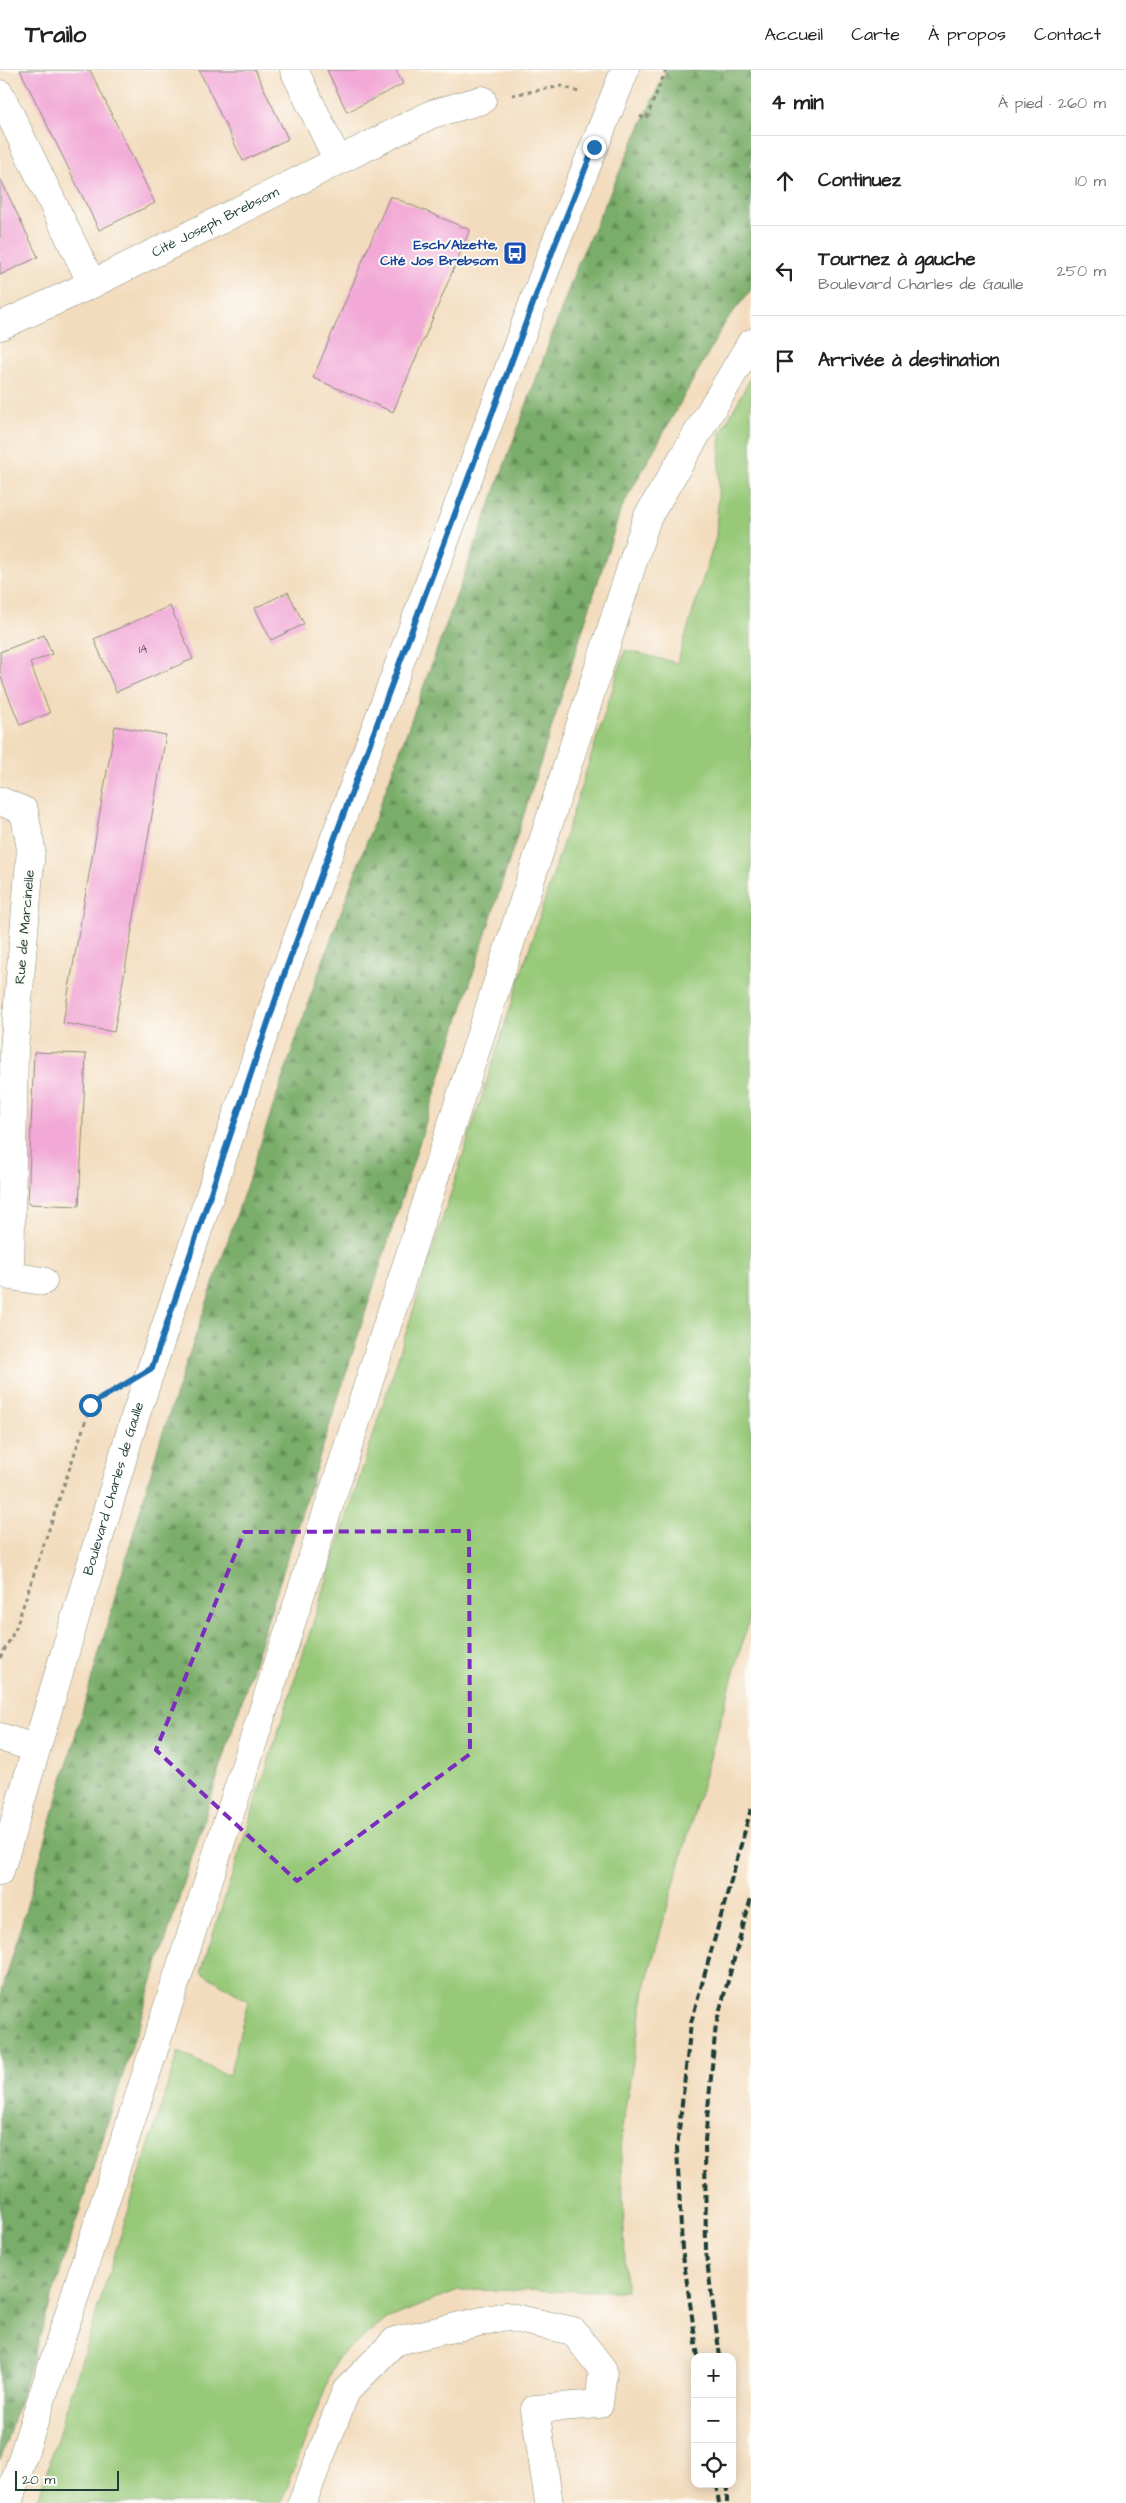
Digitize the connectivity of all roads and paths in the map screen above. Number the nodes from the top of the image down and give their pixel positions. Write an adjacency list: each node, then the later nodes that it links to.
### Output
1 (294, 70): 5 (main road)
2 (625, 70): 11 (main road, Boulevard Charles de Gaulle)
3 (0, 94): 6 (main road)
4 (482, 100): 5 (main road, Cité Joseph Brebsom)
5 (338, 160): 6 (main road, Cité Joseph Brebsom)
6 (92, 284): 7 (main road, Cité Joseph Brebsom)
7 (0, 326)
8 (751, 344): 16 (main road)
9 (0, 801): 10 (main road, Rue de Marcinelle)
10 (43, 1281)
11 (152, 1368): 12 (path); 14 (main road, Boulevard Charles de Gaulle)
12 (0, 1658)
13 (0, 1737): 14 (main road)
14 (35, 1748): 15 (main road, Boulevard Charles de Gaulle)
15 (0, 1871)
16 (8, 2503)
17 (302, 2503): 18 (main road)
18 (549, 2503)

